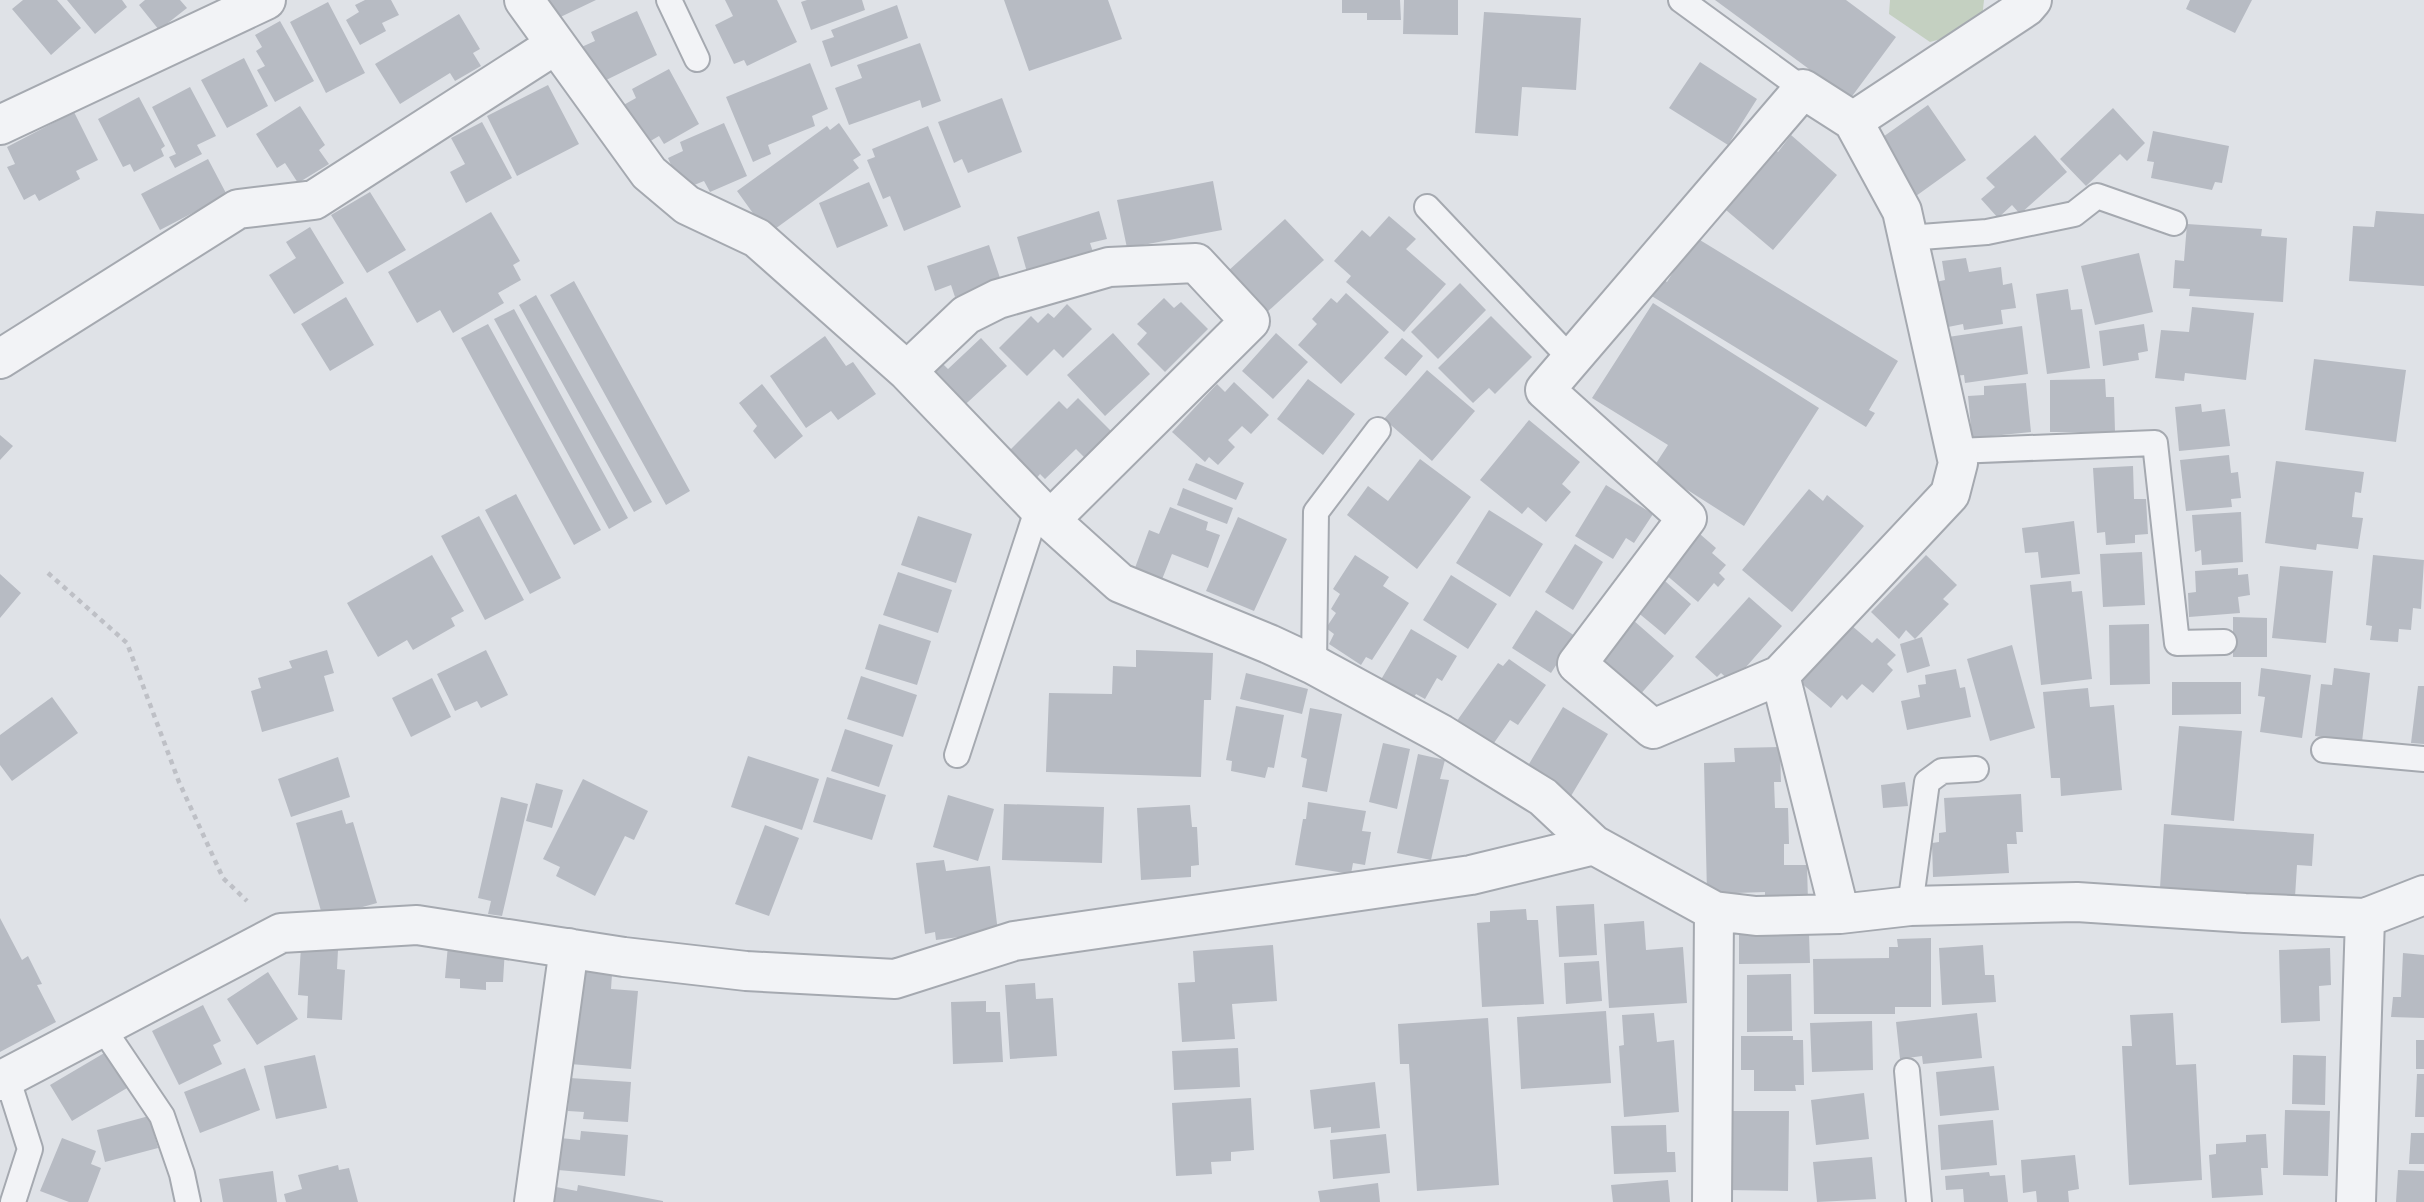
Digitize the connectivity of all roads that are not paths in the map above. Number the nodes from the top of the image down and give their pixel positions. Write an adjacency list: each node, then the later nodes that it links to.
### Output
1 (266, 0): 10 (street)
2 (524, 0): 6 (street)
3 (669, 0): 7 (lane)
4 (1681, 0): 8 (lane)
5 (2032, 0): 9 (street)
6 (555, 44): 14 (street); 16 (street)
7 (697, 59)
8 (1804, 89): 9 (street); 15 (street)
9 (1853, 121): 13 (street)
10 (0, 125)
11 (1427, 207): 15 (lane)
12 (2174, 223): 13 (lane)
13 (1908, 238): 18 (street)
14 (0, 359)
15 (1572, 359): 22 (street)
16 (907, 371): 19 (street); 19 (street)
17 (1378, 430): 21 (lane)
18 (1956, 451): 20 (lane); 22 (street)
19 (1044, 513): 21 (street); 24 (lane)
20 (2224, 642)
21 (1314, 665): 27 (street)
22 (1780, 675): 31 (street)
23 (2324, 750): 25 (lane)
24 (957, 755)
25 (2424, 759)
26 (1976, 769): 29 (lane)
27 (1594, 845): 30 (street); 33 (street)
28 (2424, 895): 32 (street)
29 (1910, 906): 31 (street); 32 (street)
30 (1714, 911): 31 (street); 40 (street)
31 (1840, 914)
32 (2365, 918): 42 (street)
33 (569, 948): 34 (street); 39 (street)
34 (103, 1027): 36 (street); 38 (lane)
35 (1907, 1071): 41 (lane)
36 (4, 1079): 37 (lane)
37 (13, 1202)
38 (188, 1202)
39 (534, 1202)
40 (1712, 1202)
41 (1919, 1202)
42 (2356, 1202)

